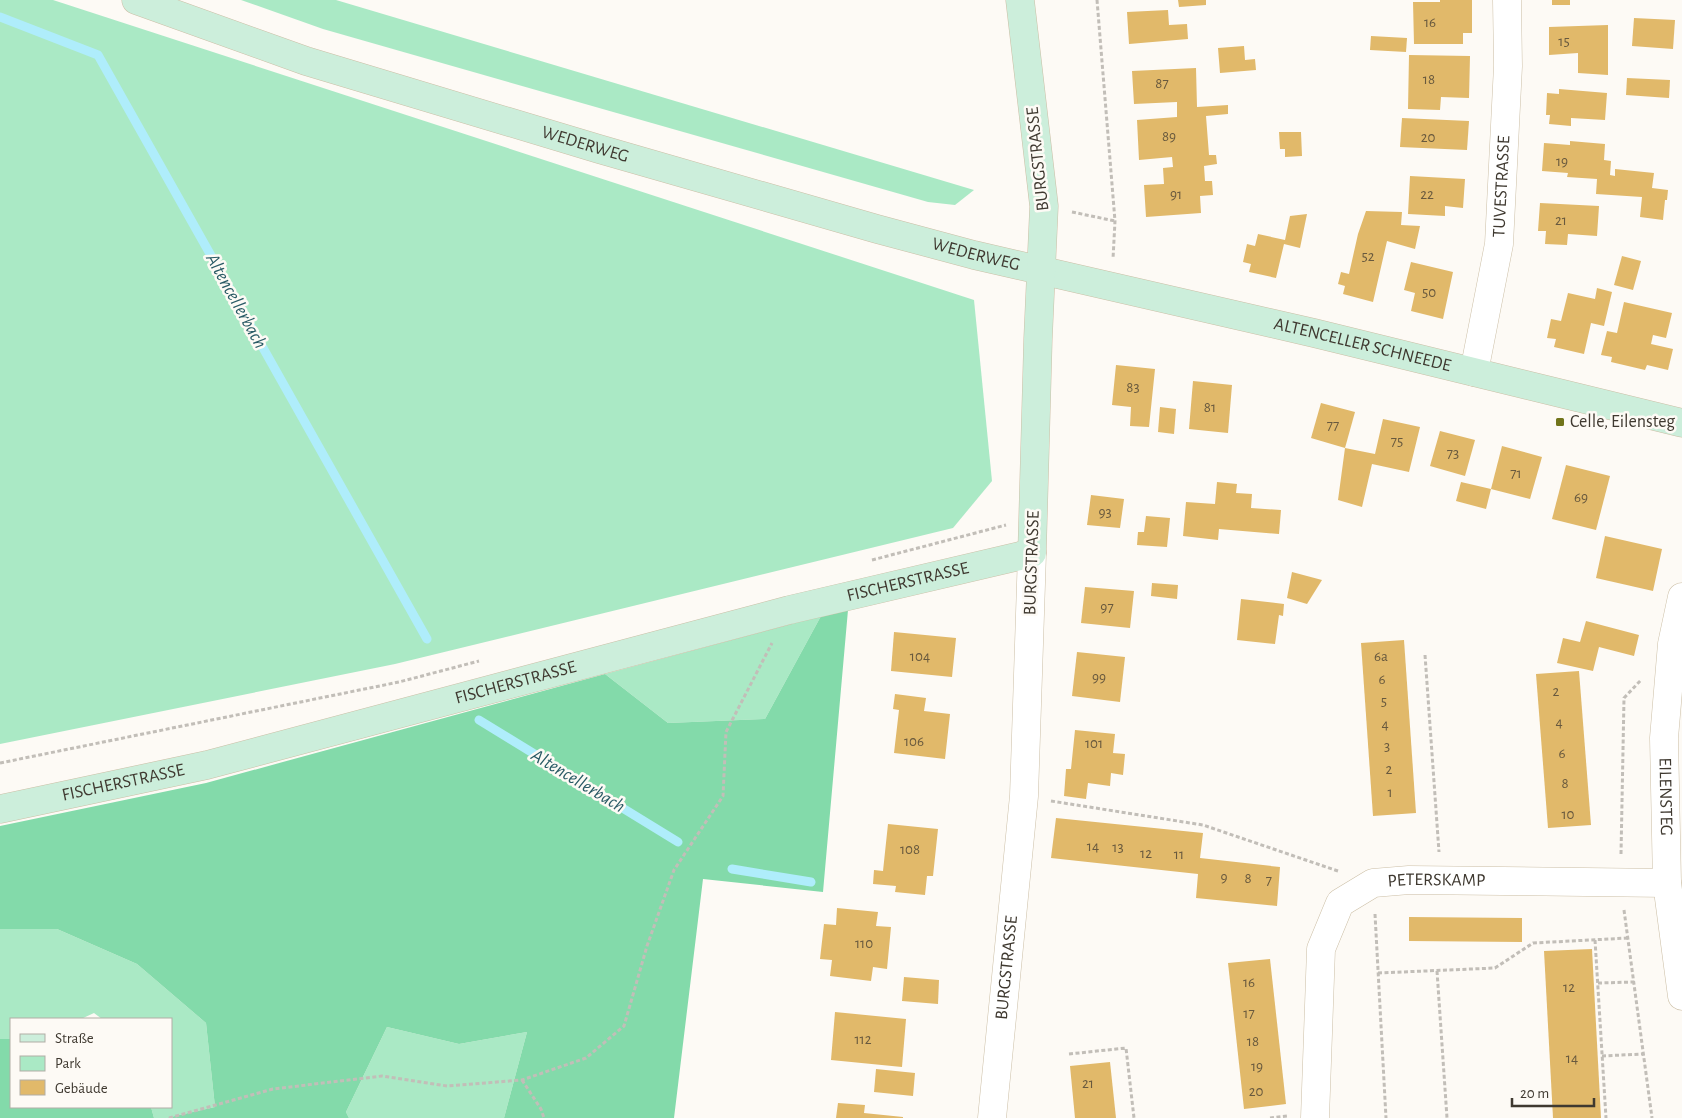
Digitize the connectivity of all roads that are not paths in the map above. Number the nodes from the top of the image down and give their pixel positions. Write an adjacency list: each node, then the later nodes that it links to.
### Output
1 (136, 0): 4 (street, WEDERWEG)
2 (1507, 0): 5 (street, TUVESTRASSE)
3 (1026, 3): 4 (street, BURGSTRASSE)
4 (1042, 271): 5 (street, ALTENCELLER SCHNEEDE); 7 (street, BURGSTRASSE)
5 (1474, 372): 6 (street, ALTENCELLER SCHNEEDE)
6 (1682, 423)
7 (1032, 553): 9 (street, FISCHERSTRASSE); 12 (street, BURGSTRASSE)
8 (1682, 597): 10 (street, EILENSTEG)
9 (0, 809)
10 (1667, 883): 11 (street, EILENSTEG); 13 (street, PETERSKAMP)
11 (1682, 996)
12 (992, 1118)
13 (1315, 1118)

